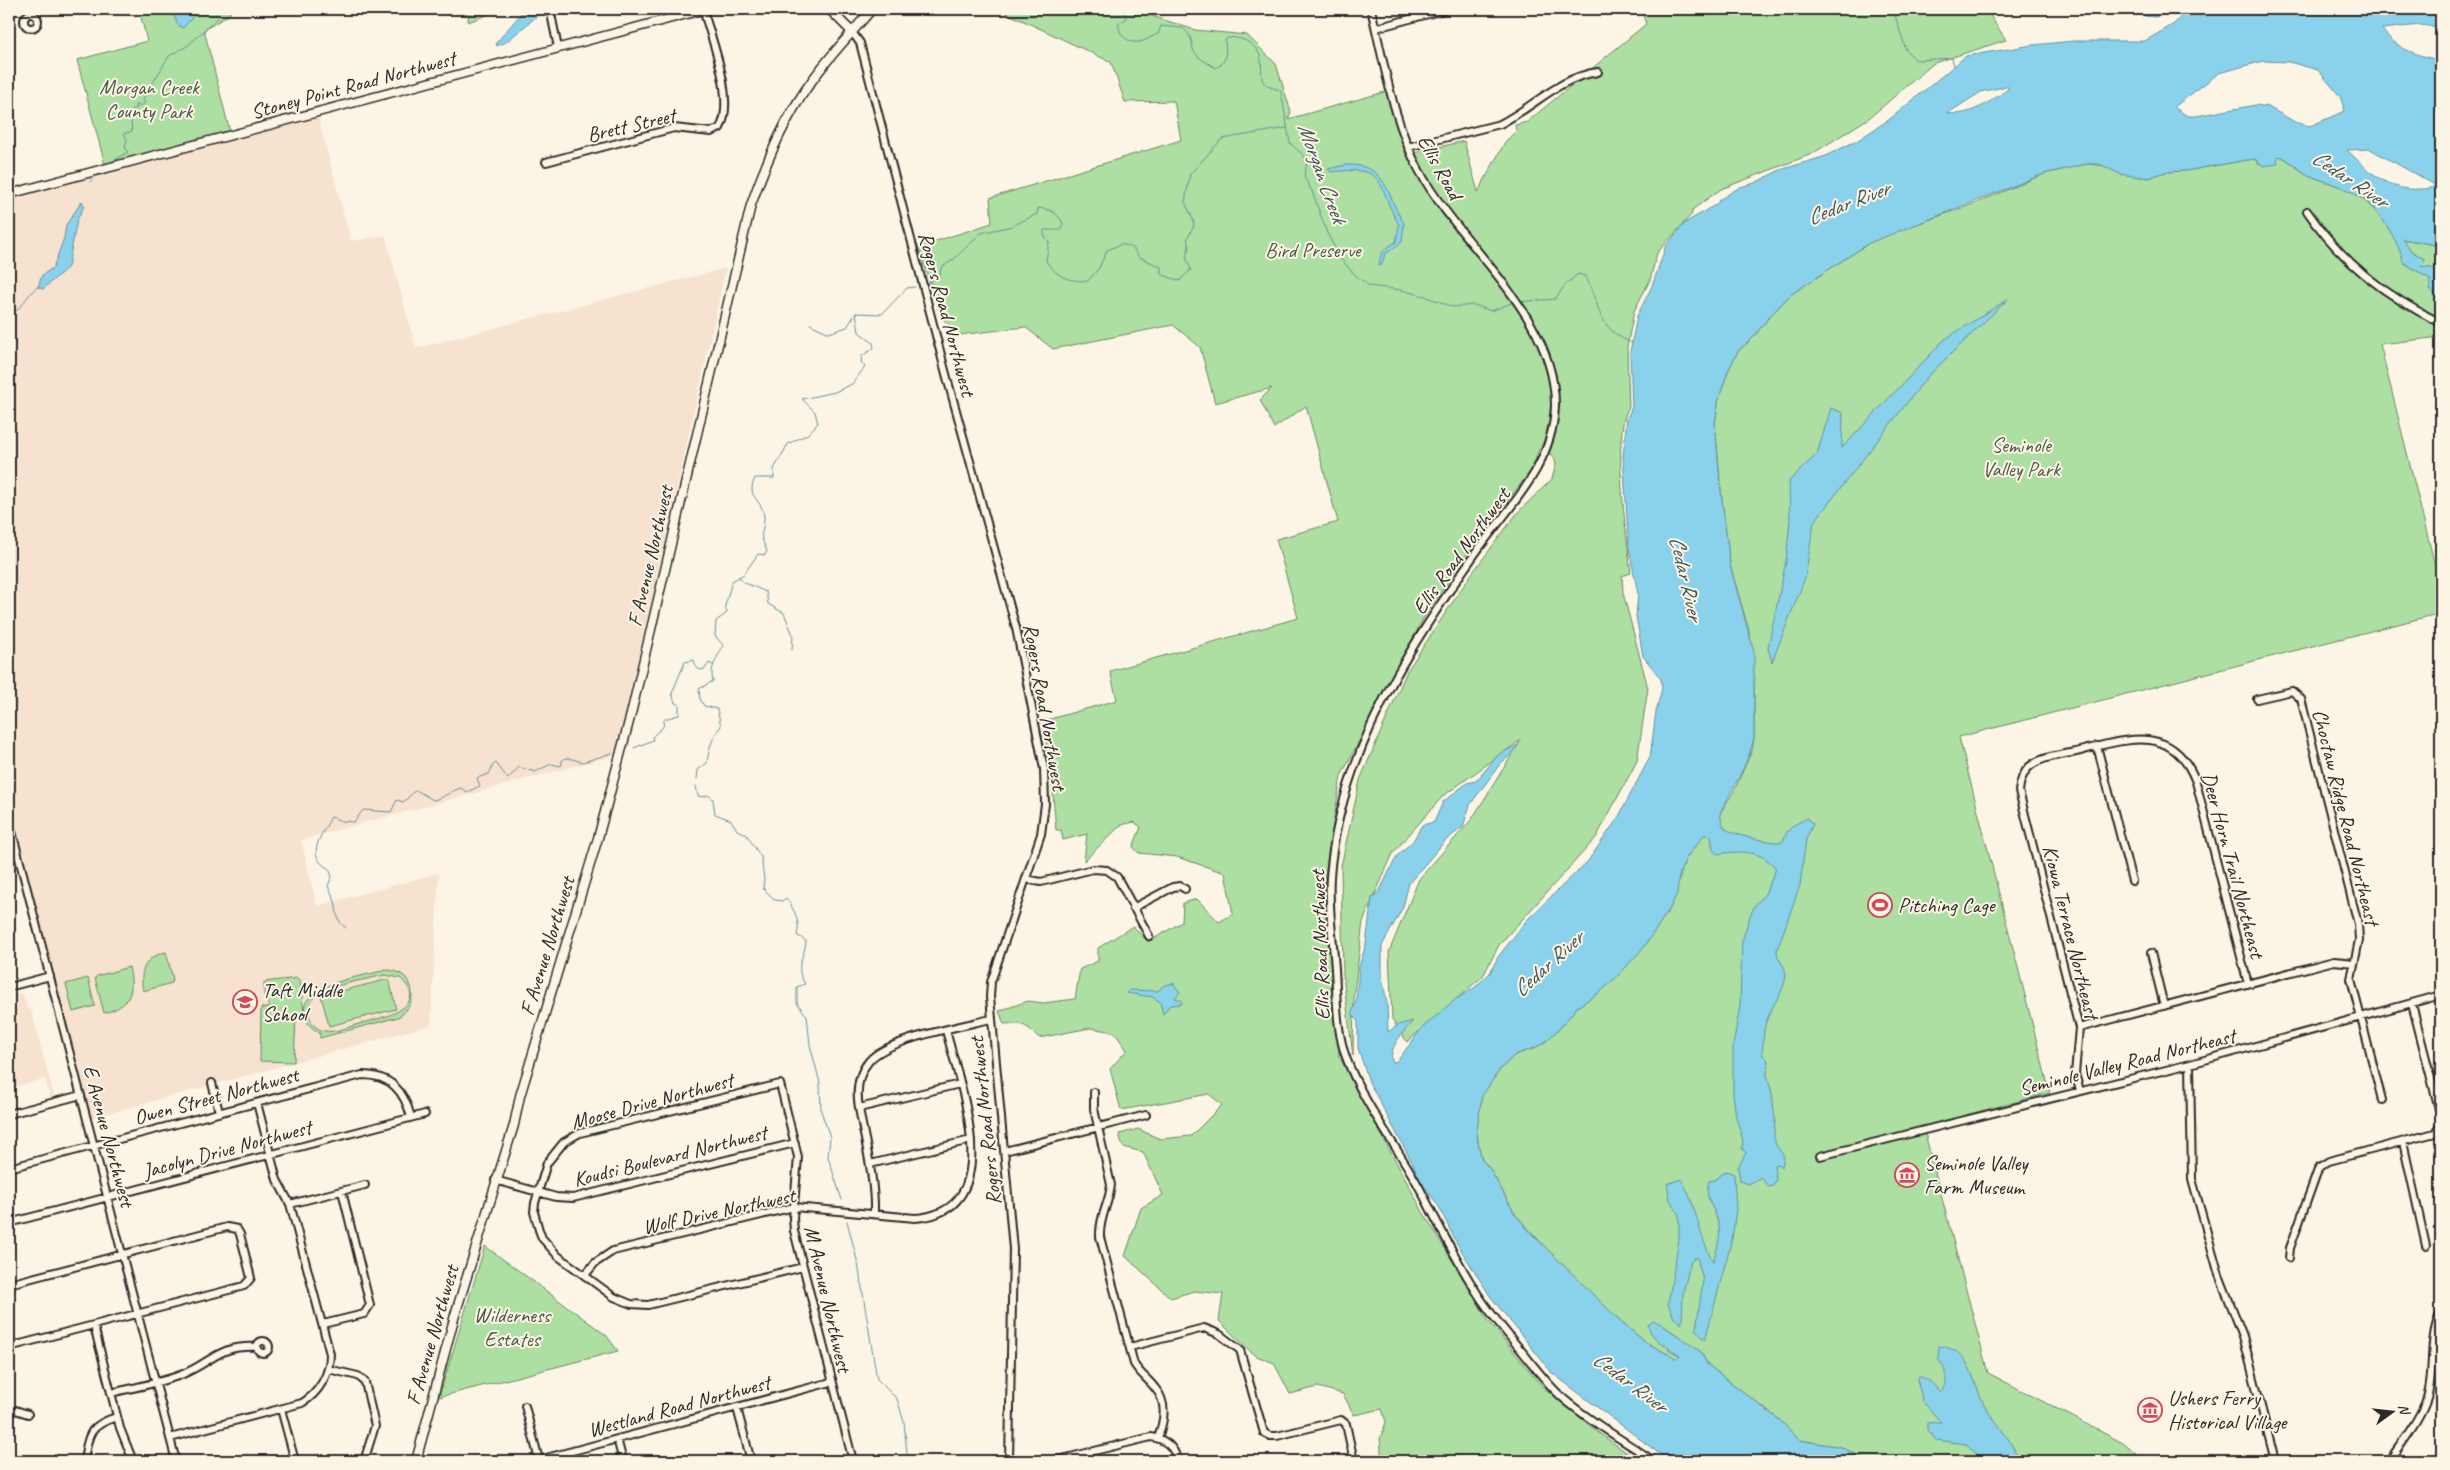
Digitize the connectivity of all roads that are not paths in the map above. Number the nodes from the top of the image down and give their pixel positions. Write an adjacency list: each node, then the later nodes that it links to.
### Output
1 (550, 9): 9 (street)
2 (704, 9): 9 (main road, Stoney Point Road Northwest); 12 (street, Brett Street)
3 (829, 9): 8 (main road)
4 (872, 9): 8 (main road, F Avenue Northwest)
5 (1371, 9): 7 (street, Ellis Road)
6 (1447, 9): 7 (street)
7 (1376, 28): 11 (street, Ellis Road)
8 (852, 32): 21 (street, Rogers Road Northwest); 65 (main road, F Avenue Northwest)
9 (558, 48): 13 (main road, Stoney Point Road Northwest)
10 (1598, 72): 11 (street)
11 (1408, 147): 15 (street, Ellis Road)
12 (546, 162)
13 (9, 194)
14 (2307, 211): 16 (street)
15 (1528, 318): 114 (street, Ellis Road Northwest)
16 (2441, 323)
17 (2257, 699): 27 (street, Choctaw Ridge Road Northeast)
18 (2097, 746): 19 (street, Deer Horn Trail Northeast); 22 (street); 29 (street, Deer Horn Trail Northeast)
19 (2020, 782): 36 (street, Kiowa Terrace Northeast)
20 (9, 820): 28 (street, E Avenue Northwest)
21 (1026, 880): 24 (street); 34 (street, Rogers Road Northwest)
22 (2132, 881)
23 (1185, 889): 24 (street)
24 (1133, 908): 25 (street)
25 (1149, 936)
26 (2151, 952): 33 (street)
27 (2354, 963): 29 (street); 35 (street, Choctaw Ridge Road Northeast)
28 (50, 976): 30 (street); 44 (street, E Avenue Northwest)
29 (2248, 984): 33 (street)
30 (9, 987)
31 (2441, 995): 32 (street, Seminole Valley Road Northeast)
32 (2412, 1004): 35 (street, Seminole Valley Road Northeast); 52 (street)
33 (2164, 1006): 36 (street)
34 (991, 1018): 37 (street); 60 (street, Rogers Road Northwest)
35 (2362, 1018): 38 (street, Seminole Valley Road Northeast); 45 (street, Choctaw Ridge Road Northeast)
36 (2079, 1028): 42 (street, Kiowa Terrace Northeast)
37 (946, 1030): 41 (street, Wolf Drive Northwest); 47 (street)
38 (2190, 1064): 42 (street, Seminole Valley Road Northeast); 115 (street)
39 (212, 1083): 48 (street)
40 (780, 1084): 58 (street, M Avenue Northwest); 68 (street, Moose Drive Northwest)
41 (960, 1084): 47 (street); 56 (street, Wolf Drive Northwest)
42 (2080, 1091): 62 (street, Seminole Valley Road Northeast)
43 (1094, 1092): 55 (street)
44 (81, 1095): 49 (street); 59 (street, E Avenue Northwest)
45 (2382, 1100)
46 (256, 1103): 48 (street, Owen Street Northwest); 53 (street, Owen Street Northwest); 61 (street)
47 (859, 1108): 63 (street)
48 (219, 1112): 59 (street, Owen Street Northwest)
49 (9, 1114)
50 (424, 1114): 53 (street, Jacolyn Drive Northwest)
51 (1146, 1114): 55 (street)
52 (2441, 1116)
53 (412, 1117): 61 (street, Jacolyn Drive Northwest)
54 (2441, 1125): 57 (street)
55 (1097, 1127): 60 (street); 84 (street)
56 (970, 1140): 63 (street); 72 (street, Wolf Drive Northwest)
57 (2403, 1142): 74 (street); 76 (street)
58 (795, 1143): 68 (street, Koudsi Boulevard Northwest); 71 (street, M Avenue Northwest)
59 (95, 1146): 64 (street, Owen Street Northwest); 69 (street, E Avenue Northwest)
60 (1004, 1151): 110 (street, Rogers Road Northwest)
61 (271, 1154): 69 (street, Jacolyn Drive Northwest); 70 (street)
62 (1820, 1156)
63 (870, 1164): 72 (street)
64 (9, 1168)
65 (495, 1180): 68 (street, Koudsi Boulevard Northwest); 105 (main road, F Avenue Northwest)
66 (365, 1185): 67 (street)
67 (342, 1191): 70 (street); 82 (street)
68 (538, 1192): 78 (street, Moose Drive Northwest)
69 (108, 1197): 73 (street, Jacolyn Drive Northwest); 75 (street, E Avenue Northwest)
70 (290, 1204): 82 (street)
71 (794, 1207): 72 (street, Wolf Drive Northwest); 77 (street, M Avenue Northwest); 78 (street, Wolf Drive Northwest)
72 (874, 1214)
73 (9, 1223)
74 (2426, 1246)
75 (123, 1254): 79 (street); 81 (street, E Avenue Northwest); 81 (street)
76 (2290, 1258)
77 (803, 1267): 78 (street, Moose Drive Northwest); 89 (street, M Avenue Northwest)
78 (585, 1275)
79 (9, 1284)
80 (2441, 1313): 116 (street)
81 (138, 1314): 83 (street); 88 (street, E Avenue Northwest)
82 (323, 1324): 87 (street)
83 (94, 1326): 85 (street); 90 (street)
84 (1130, 1346): 98 (street); 113 (street)
85 (9, 1347)
86 (257, 1347): 88 (street)
87 (328, 1369): 94 (street); 104 (street)
88 (156, 1382): 90 (street); 97 (street, E Avenue Northwest)
89 (832, 1382): 93 (street, Westland Road Northwest); 109 (street, M Avenue Northwest)
90 (111, 1393): 96 (street)
91 (525, 1406): 106 (street)
92 (9, 1408): 95 (street)
93 (738, 1408): 99 (street, Westland Road Northwest); 108 (street)
94 (281, 1409): 97 (street); 103 (street)
95 (28, 1414)
96 (117, 1417): 100 (street); 101 (street)
97 (170, 1438): 102 (street, E Avenue Northwest)
98 (1158, 1438): 111 (street); 112 (street)
99 (617, 1439): 106 (street, Westland Road Northwest); 107 (street)
100 (84, 1461)
101 (133, 1461)
102 (176, 1461)
103 (295, 1461)
104 (364, 1461)
105 (416, 1461)
106 (537, 1461)
107 (623, 1461)
108 (751, 1461)
109 (853, 1461)
110 (1009, 1461)
111 (1054, 1461)
112 (1178, 1461)
113 (1354, 1461)
114 (1654, 1461)
115 (2275, 1461)
116 (2389, 1461)

